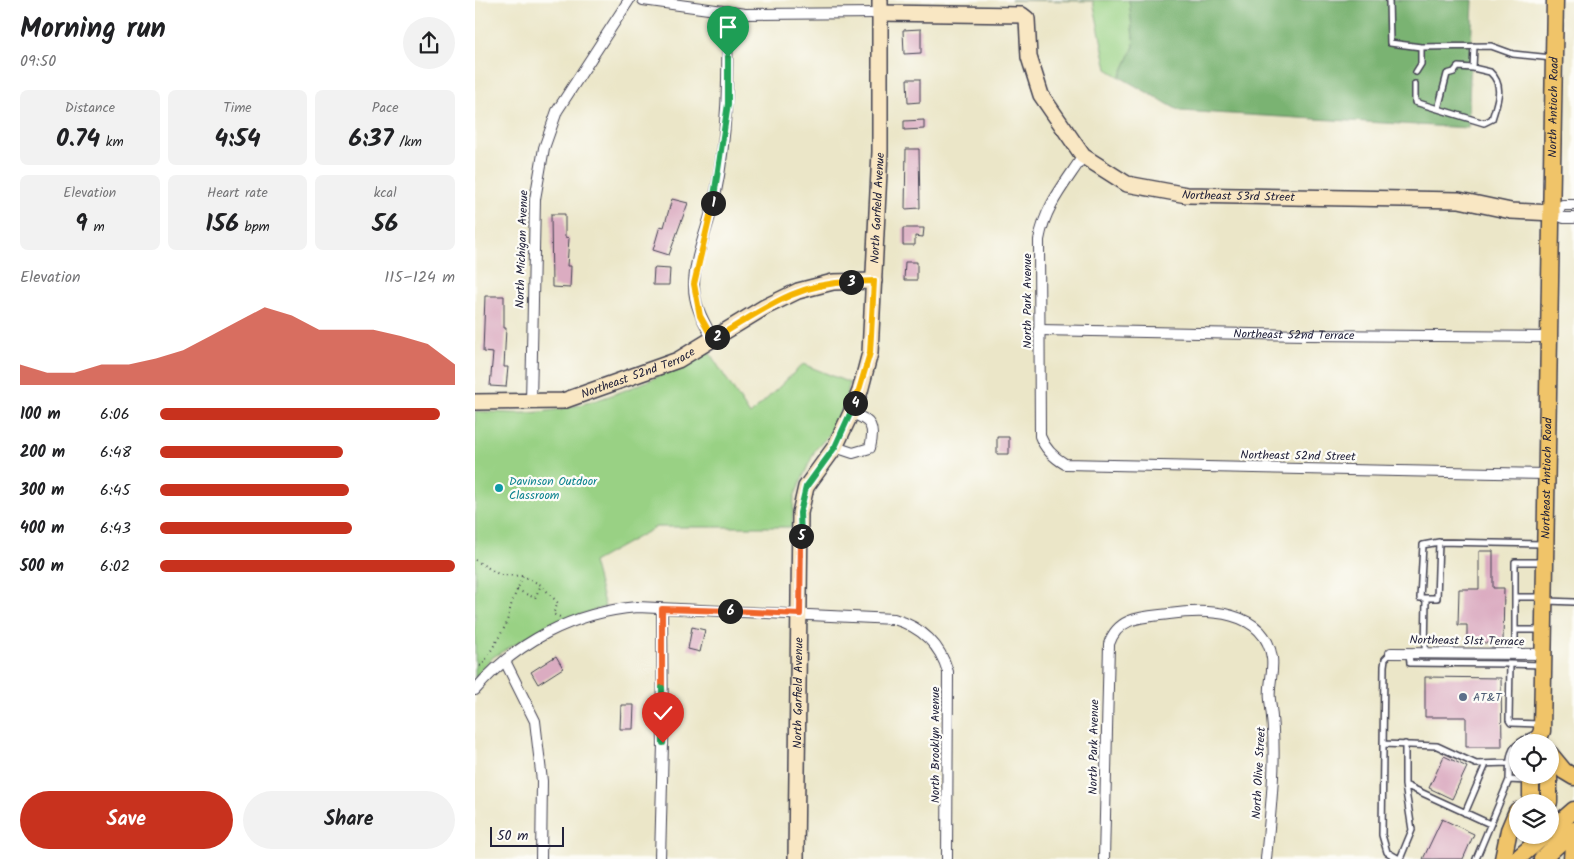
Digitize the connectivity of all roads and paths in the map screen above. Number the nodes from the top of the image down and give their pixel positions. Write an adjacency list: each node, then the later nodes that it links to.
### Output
1 (629, 0): 23 (street, North Michigan Avenue)
2 (643, 0): 6 (street)
3 (1389, 0): 8 (lane)
4 (1555, 0): 9 (main road, North Antioch Road)
5 (880, 6): 6 (street); 14 (street, Northeast 53rd Street); 18 (street, North Garfield Avenue)
6 (727, 11): 21 (street)
7 (1474, 46): 8 (lane); 9 (lane); 10 (lane)
8 (1421, 47): 11 (lane)
9 (1555, 58): 16 (main road, North Antioch Road)
10 (1473, 68): 13 (lane); 13 (lane)
11 (1415, 72)
12 (1415, 84): 13 (lane)
13 (1438, 109)
14 (1083, 156): 16 (street, Northeast 53rd Street); 19 (street, North Park Avenue)
15 (1574, 205): 16 (street, Northeast 53rd Street)
16 (1553, 213): 17 (street, Northeast 53rd Street); 20 (main road, Northeast Antioch Road)
17 (1574, 218)
18 (874, 281): 21 (street, Northeast 52nd Terrace); 24 (street, North Garfield Avenue)
19 (1039, 330): 20 (street, Northeast 52nd Terrace); 26 (street, North Park Avenue)
20 (1549, 337): 27 (main road, Northeast Antioch Road)
21 (713, 339): 23 (street, Northeast 52nd Terrace)
22 (475, 402): 23 (street, Northeast 52nd Terrace)
23 (531, 402)
24 (851, 413): 25 (street, North Garfield Avenue); 25 (street)
25 (835, 447): 40 (street, North Garfield Avenue)
26 (1052, 455): 27 (street, Northeast 52nd Street)
27 (1546, 474): 29 (main road, Northeast Antioch Road)
28 (1439, 542): 29 (lane); 36 (lane); 36 (lane)
29 (1545, 544): 31 (main road, Northeast Antioch Road)
30 (475, 560): 32 (path)
31 (1545, 562): 35 (lane); 37 (main road, Northeast Antioch Road)
32 (523, 576): 33 (path); 34 (path)
33 (541, 585): 34 (path); 41 (path)
34 (517, 590): 52 (path)
35 (1515, 597): 37 (lane); 42 (lane)
36 (1426, 598): 47 (lane)
37 (1544, 599): 38 (lane); 43 (main road, Northeast Antioch Road)
38 (1574, 602)
39 (662, 609): 40 (street); 41 (street); 74 (street)
40 (800, 614): 75 (street, North Garfield Avenue); 76 (street, North Brooklyn Avenue)
41 (571, 621): 50 (street)
42 (1515, 630): 43 (lane); 48 (lane)
43 (1544, 630): 49 (main road, Northeast Antioch Road)
44 (1261, 632): 77 (street, North Park Avenue); 78 (street, North Olive Street)
45 (1391, 653): 46 (street, Northeast 51st Terrace); 56 (lane)
46 (1409, 653): 47 (street, Northeast 51st Terrace); 51 (lane)
47 (1425, 653): 48 (street, Northeast 51st Terrace)
48 (1515, 654): 49 (street, Northeast 51st Terrace)
49 (1543, 660): 51 (lane); 55 (main road, Northeast Antioch Road)
50 (505, 661): 53 (street); 73 (street)
51 (1509, 664): 54 (lane)
52 (475, 665)
53 (475, 690)
54 (1539, 734)
55 (1542, 734)
56 (1383, 744): 57 (lane); 79 (lane)
57 (1405, 744): 59 (lane); 63 (lane)
58 (1509, 763): 59 (lane)
59 (1486, 764): 65 (lane)
60 (1559, 764): 61 (main road)
61 (1574, 777)
62 (1509, 780): 67 (lane)
63 (1405, 785): 65 (lane); 79 (lane)
64 (1574, 810): 66 (main road)
65 (1465, 813): 67 (lane)
66 (1559, 823)
67 (1490, 824): 80 (lane)
68 (1509, 830): 81 (main road)
69 (1574, 832): 72 (main road); 83 (main road)
70 (1547, 844): 72 (main road)
71 (1531, 847): 82 (main road)
72 (1546, 857)
73 (541, 859)
74 (660, 859)
75 (796, 859)
76 (947, 859)
77 (1104, 859)
78 (1267, 859)
79 (1399, 859)
80 (1476, 859)
81 (1503, 859)
82 (1517, 859)
83 (1572, 859)

